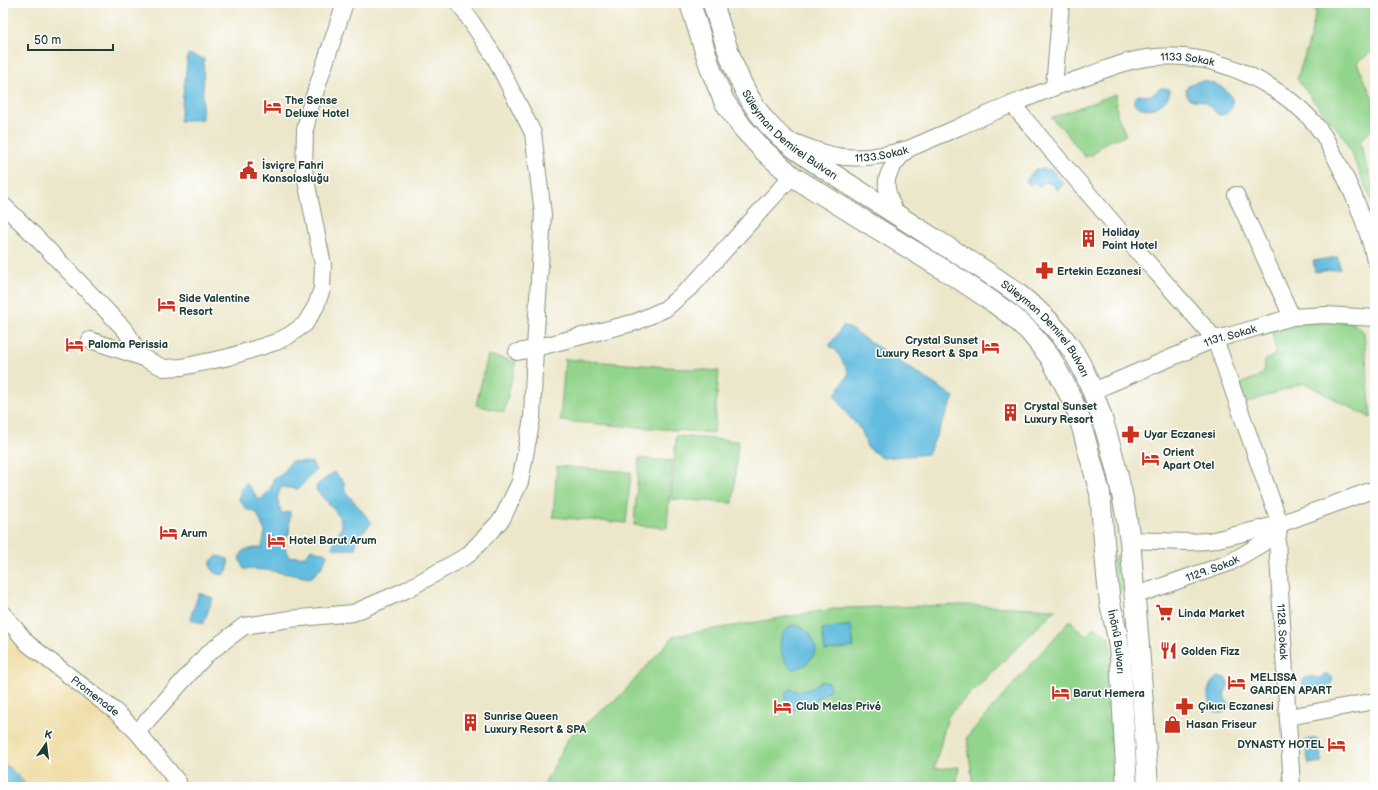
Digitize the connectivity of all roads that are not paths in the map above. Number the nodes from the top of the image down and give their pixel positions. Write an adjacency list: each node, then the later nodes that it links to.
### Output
1 (346, 3): 21 (street)
2 (459, 3): 19 (street)
3 (690, 3): 10 (main road, Süleyman Demirel Bulvarı)
4 (713, 3): 8 (main road, Süleyman Demirel Bulvarı)
5 (1061, 3): 6 (street)
6 (1054, 87): 7 (street, 1133 Sokak); 14 (street, 1133 Sokak)
7 (1012, 104): 9 (street, 1133 Sokak); 17 (street)
8 (782, 138): 9 (street, 1133.Sokak); 13 (main road, Süleyman Demirel Bulvarı)
9 (908, 149): 13 (street, 1133.Sokak)
10 (792, 176): 19 (street); 26 (main road, Süleyman Demirel Bulvarı)
11 (1236, 196): 15 (street)
12 (3, 205): 21 (street)
13 (897, 215): 22 (main road, Süleyman Demirel Bulvarı)
14 (1375, 260)
15 (1292, 317): 16 (street, 1131. Sokak); 17 (street, 1131. Sokak)
16 (1375, 318)
17 (1215, 339): 22 (street, 1131. Sokak); 24 (street)
18 (90, 340): 21 (street)
19 (534, 348): 20 (street); 32 (street)
20 (517, 352)
21 (140, 357)
22 (1093, 391): 25 (main road, Süleyman Demirel Bulvarı)
23 (1375, 489): 24 (street, 1129. Sokak)
24 (1280, 524): 25 (street, 1129. Sokak); 27 (street, 1129. Sokak); 31 (street, 1128. Sokak)
25 (1130, 540): 26 (main road); 27 (main road, Süleyman Demirel Bulvarı)
26 (1104, 546): 28 (main road, İnönü Bulvarı)
27 (1134, 596): 28 (main road); 35 (main road, Süleyman Demirel Bulvarı)
28 (1110, 603): 34 (main road, İnönü Bulvarı)
29 (3, 614): 32 (street, Promenade)
30 (1375, 701): 31 (street)
31 (1288, 717): 36 (street, 1128. Sokak)
32 (138, 732): 33 (street, Promenade)
33 (179, 787)
34 (1127, 787)
35 (1148, 787)
36 (1292, 787)

